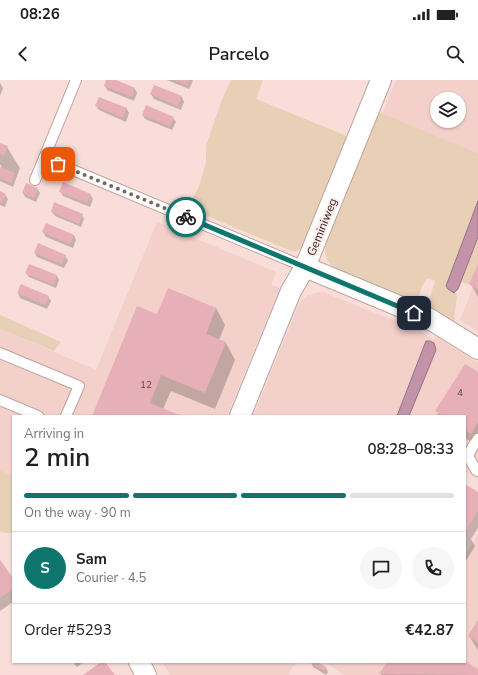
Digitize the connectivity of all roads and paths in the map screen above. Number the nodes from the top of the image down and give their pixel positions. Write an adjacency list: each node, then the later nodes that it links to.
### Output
1 (76, 80): 3 (lane)
2 (381, 80): 5 (street, Geminiweg)
3 (44, 158): 4 (lane); 5 (lane)
4 (35, 180)
5 (306, 267): 6 (street); 11 (street, Geminiweg)
6 (478, 349)
7 (0, 353): 10 (lane)
8 (0, 400): 9 (lane)
9 (36, 415)
10 (66, 415)
11 (240, 415)
12 (478, 438): 13 (lane)
13 (478, 471)
14 (139, 663): 15 (street)
15 (146, 675)

